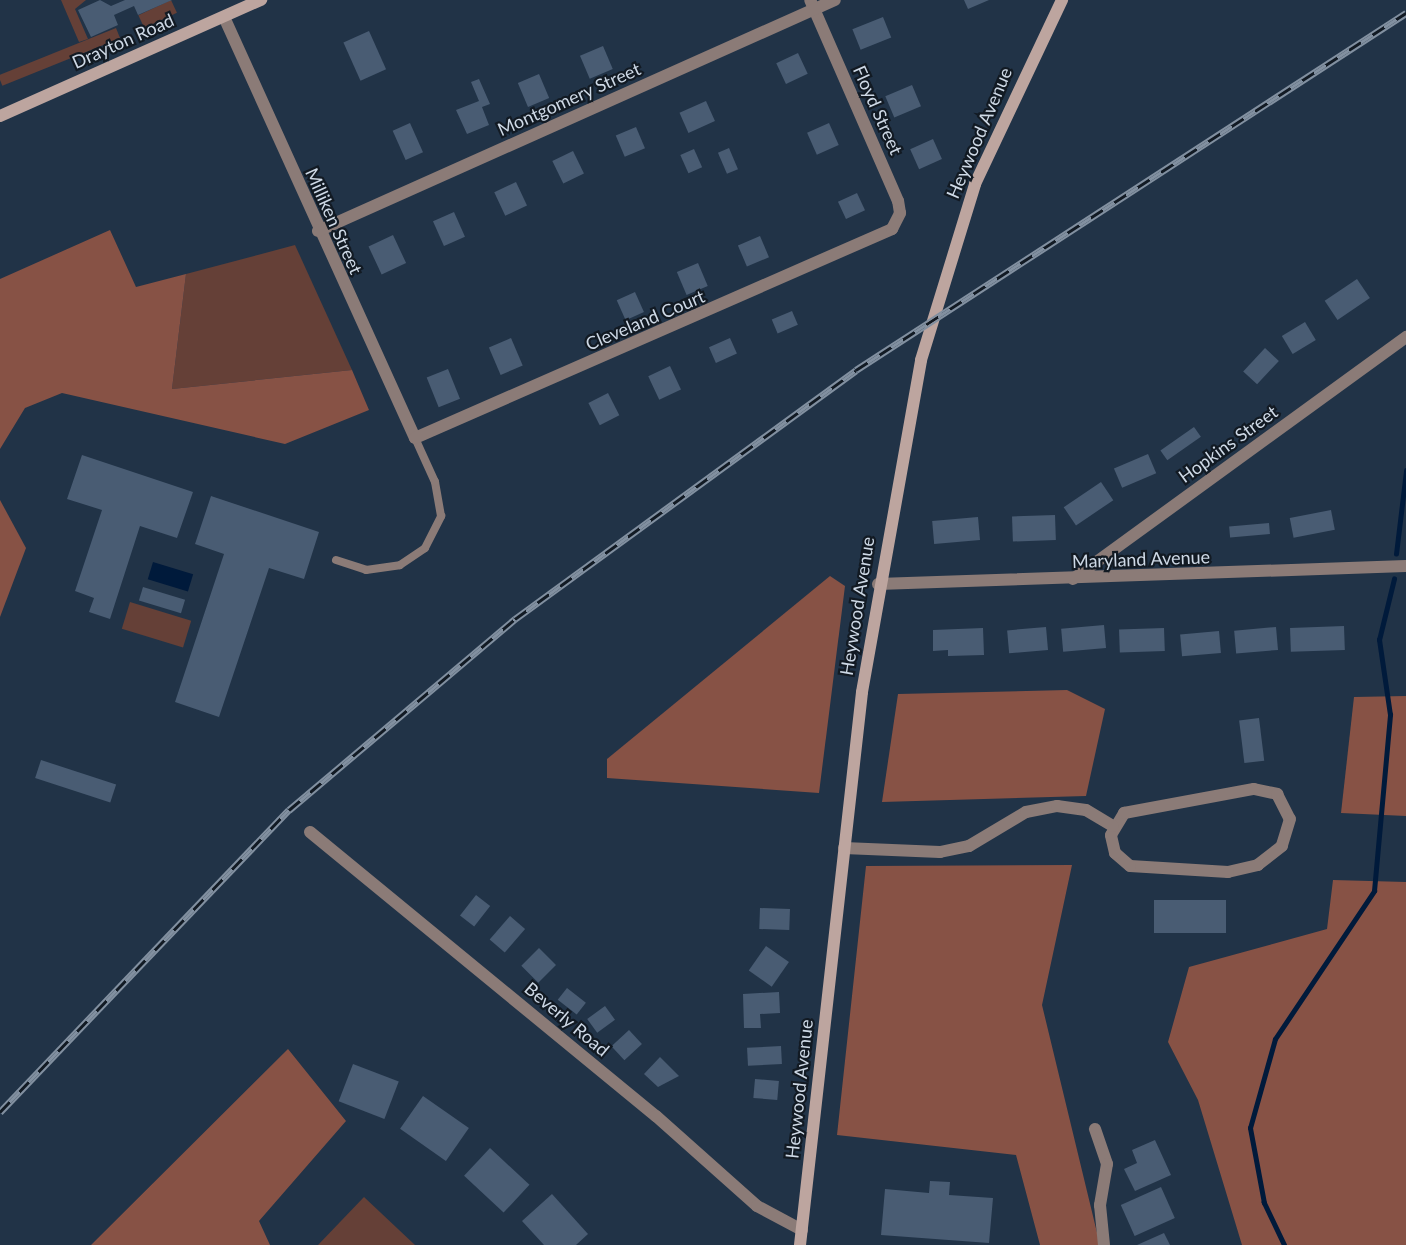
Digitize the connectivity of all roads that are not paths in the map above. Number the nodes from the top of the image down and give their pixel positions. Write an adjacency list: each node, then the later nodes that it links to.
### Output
1 (261, 0): 5 (street, Drayton Road)
2 (836, 0): 4 (street, Montgomery Street)
3 (1062, 0): 14 (street, Heywood Avenue)
4 (812, 5): 7 (street, Montgomery Street); 8 (street, Floyd Street)
5 (224, 17): 6 (street, Drayton Road); 7 (street, Milliken Street)
6 (0, 116)
7 (318, 231): 10 (street, Milliken Street)
8 (887, 232): 10 (street, Cleveland Court)
9 (1406, 337): 13 (street, Hopkins Street)
10 (415, 438): 11 (lane)
11 (336, 560)
12 (1406, 566): 13 (street, Maryland Avenue)
13 (1072, 579): 14 (street, Maryland Avenue)
14 (878, 584): 17 (street, Heywood Avenue)
15 (1113, 826): 15 (street); 17 (street)
16 (310, 832): 19 (street, Beverly Road)
17 (844, 848): 19 (street, Heywood Avenue)
18 (1095, 1129): 21 (street)
19 (802, 1230): 20 (street, Heywood Avenue)
20 (800, 1245)
21 (1104, 1245)

